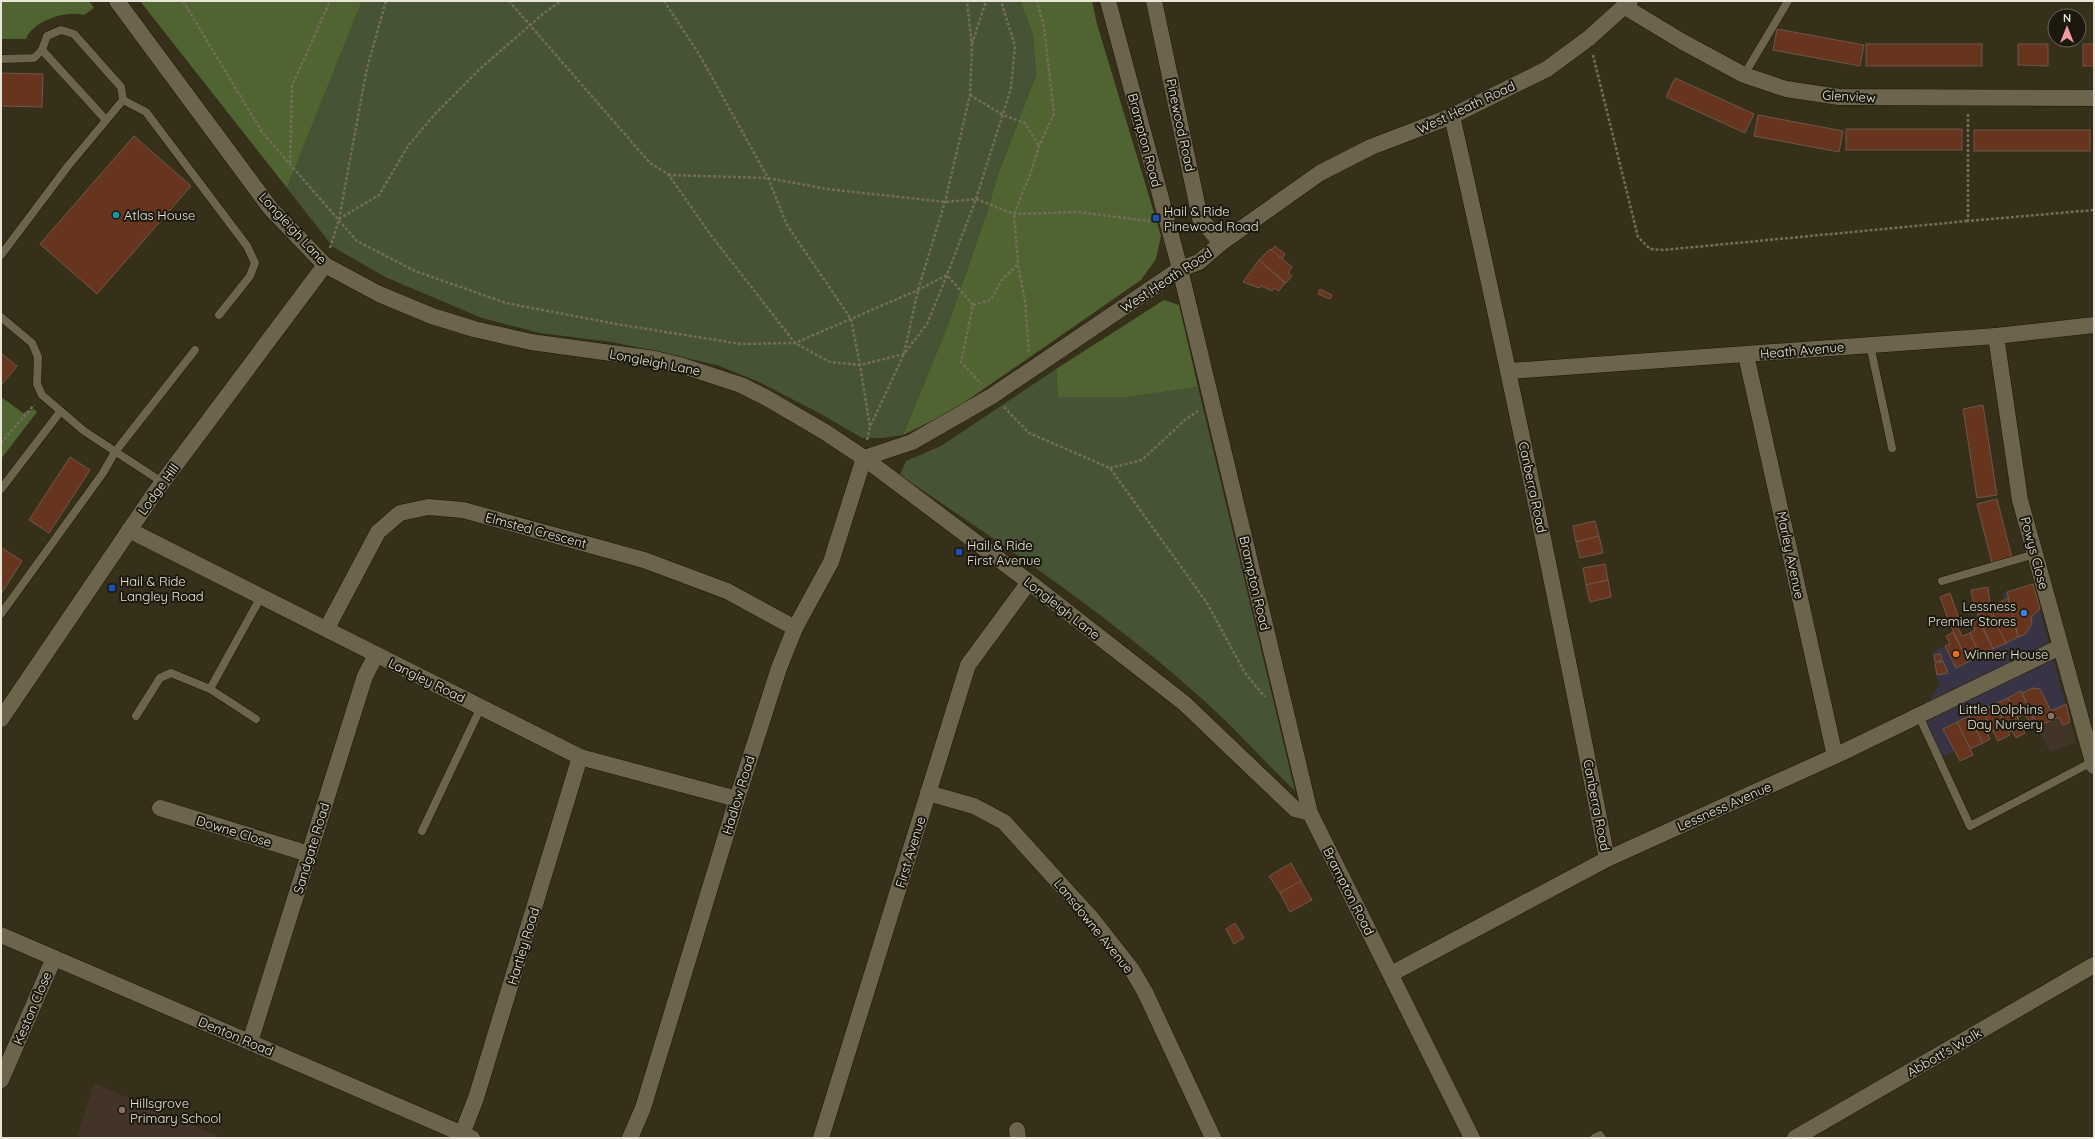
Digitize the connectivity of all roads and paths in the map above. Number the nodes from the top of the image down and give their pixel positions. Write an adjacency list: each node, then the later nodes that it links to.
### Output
1 (117, 1): 43 (street, Longleigh Lane)
2 (183, 1): 30 (path)
3 (330, 1): 30 (path)
4 (386, 1): 37 (path)
5 (508, 1): 16 (path)
6 (562, 1): 16 (path)
7 (664, 1): 32 (path)
8 (967, 1): 18 (path)
9 (986, 1): 18 (path)
10 (1001, 1): 26 (path)
11 (1037, 1): 29 (path)
12 (1108, 1): 39 (street, Brampton Road)
13 (1154, 1): 40 (street, Pinewood Road)
14 (1788, 1): 21 (lane)
15 (1628, 4): 17 (street, West Heath Road); 21 (street, Glenview)
16 (530, 25): 31 (path); 37 (path)
17 (1589, 38): 27 (street, West Heath Road); 38 (path)
18 (972, 46): 22 (path)
19 (42, 50): 20 (lane); 25 (lane); 28 (lane)
20 (1, 59)
21 (1744, 75): 23 (street, Glenview)
22 (970, 95): 26 (path); 34 (path)
23 (1968, 98): 24 (street, Glenview); 38 (path)
24 (2094, 98)
25 (123, 100): 28 (lane); 48 (lane)
26 (1003, 115): 29 (path); 33 (path)
27 (1452, 116): 40 (street, West Heath Road); 60 (street, Canberra Road)
28 (106, 120): 41 (lane)
29 (1039, 146): 36 (path)
30 (290, 164): 37 (path)
31 (668, 174): 32 (path); 53 (path)
32 (768, 178): 34 (path); 50 (path)
33 (976, 199): 34 (path); 36 (path); 45 (path)
34 (945, 202): 46 (path)
35 (2094, 210): 38 (path)
36 (1014, 214): 39 (path); 42 (path)
37 (339, 219): 43 (path); 53 (path)
38 (1968, 221)
39 (1168, 224): 44 (street, Brampton Road)
40 (1221, 243): 44 (street, West Heath Road)
41 (1, 255)
42 (1018, 264): 47 (path); 59 (path)
43 (325, 265): 69 (street, Longleigh Lane); 71 (street, Lodge Hill)
44 (1180, 269): 59 (street, West Heath Road); 63 (street, Brampton Road)
45 (947, 275): 46 (path); 47 (path); 56 (path)
46 (918, 290): 50 (path); 56 (path)
47 (973, 305): 62 (path)
48 (218, 315)
49 (1, 317): 61 (lane)
50 (851, 319): 53 (path); 58 (path)
51 (2094, 325): 52 (street, Heath Avenue)
52 (1996, 336): 54 (street, Heath Avenue); 74 (street, Powys Close)
53 (795, 343): 58 (path)
54 (1870, 345): 57 (street, Heath Avenue); 67 (lane)
55 (195, 350): 68 (lane)
56 (904, 354): 58 (path); 65 (path)
57 (1746, 355): 60 (street, Heath Avenue); 90 (street, Marley Avenue)
58 (860, 365): 65 (path)
59 (1035, 367): 62 (street, West Heath Road)
60 (1509, 371): 99 (street, Canberra Road)
61 (42, 395): 64 (lane); 66 (path)
62 (992, 396): 69 (street, West Heath Road); 70 (path)
63 (1212, 402): 70 (path); 96 (street, Brampton Road)
64 (60, 412): 68 (lane); 72 (lane)
65 (870, 427): 69 (path)
66 (1, 443)
67 (1892, 448)
68 (115, 452): 71 (lane); 78 (lane)
69 (864, 458): 76 (street, Longleigh Lane); 80 (street, Hadlow Road)
70 (1110, 468): 84 (path)
71 (162, 482): 73 (street, Lodge Hill)
72 (1, 489)
73 (129, 530): 77 (street, Langley Road); 88 (street, Lodge Hill)
74 (2035, 554): 75 (lane); 81 (street, Powys Close)
75 (1942, 581)
76 (1029, 582): 93 (street, First Avenue); 96 (street, Longleigh Lane)
77 (262, 595): 79 (street, Langley Road); 83 (lane)
78 (1, 614)
79 (328, 628): 80 (street, Elmsted Crescent); 82 (street, Langley Road)
80 (795, 628): 94 (street, Hadlow Road)
81 (2060, 647): 87 (street, Lessness Avenue); 92 (street, Powys Close)
82 (376, 655): 85 (street, Langley Road); 98 (street, Sandgate Road)
83 (210, 689): 86 (lane); 89 (lane)
84 (1269, 702)
85 (481, 707): 91 (street, Langley Road); 97 (lane)
86 (136, 716)
87 (1919, 716): 90 (street, Lessness Avenue); 92 (lane)
88 (1, 719)
89 (256, 719)
90 (1835, 756): 99 (street, Lessness Avenue)
91 (580, 757): 94 (street, Langley Road); 106 (street, Hartley Road)
92 (2093, 764)
93 (928, 793): 108 (street, First Avenue); 109 (street, Lansdowne Avenue)
94 (737, 799): 107 (street, Hadlow Road)
95 (160, 808): 98 (street, Downe Close)
96 (1310, 813): 103 (street, Brampton Road)
97 (422, 831)
98 (309, 854): 104 (street, Sandgate Road)
99 (1607, 859): 103 (street, Lessness Avenue)
100 (1, 935): 101 (street, Denton Road)
101 (54, 958): 104 (street, Denton Road); 105 (street, Keston Close)
102 (2094, 965): 113 (street, Abbott's Walk)
103 (1391, 974): 110 (street, Brampton Road)
104 (250, 1042): 106 (street, Denton Road)
105 (1, 1080)
106 (467, 1136)
107 (630, 1138)
108 (821, 1138)
109 (1213, 1138)
110 (1472, 1138)
111 (1594, 1138): 112 (lane)
112 (1602, 1138)
113 (1795, 1138)

